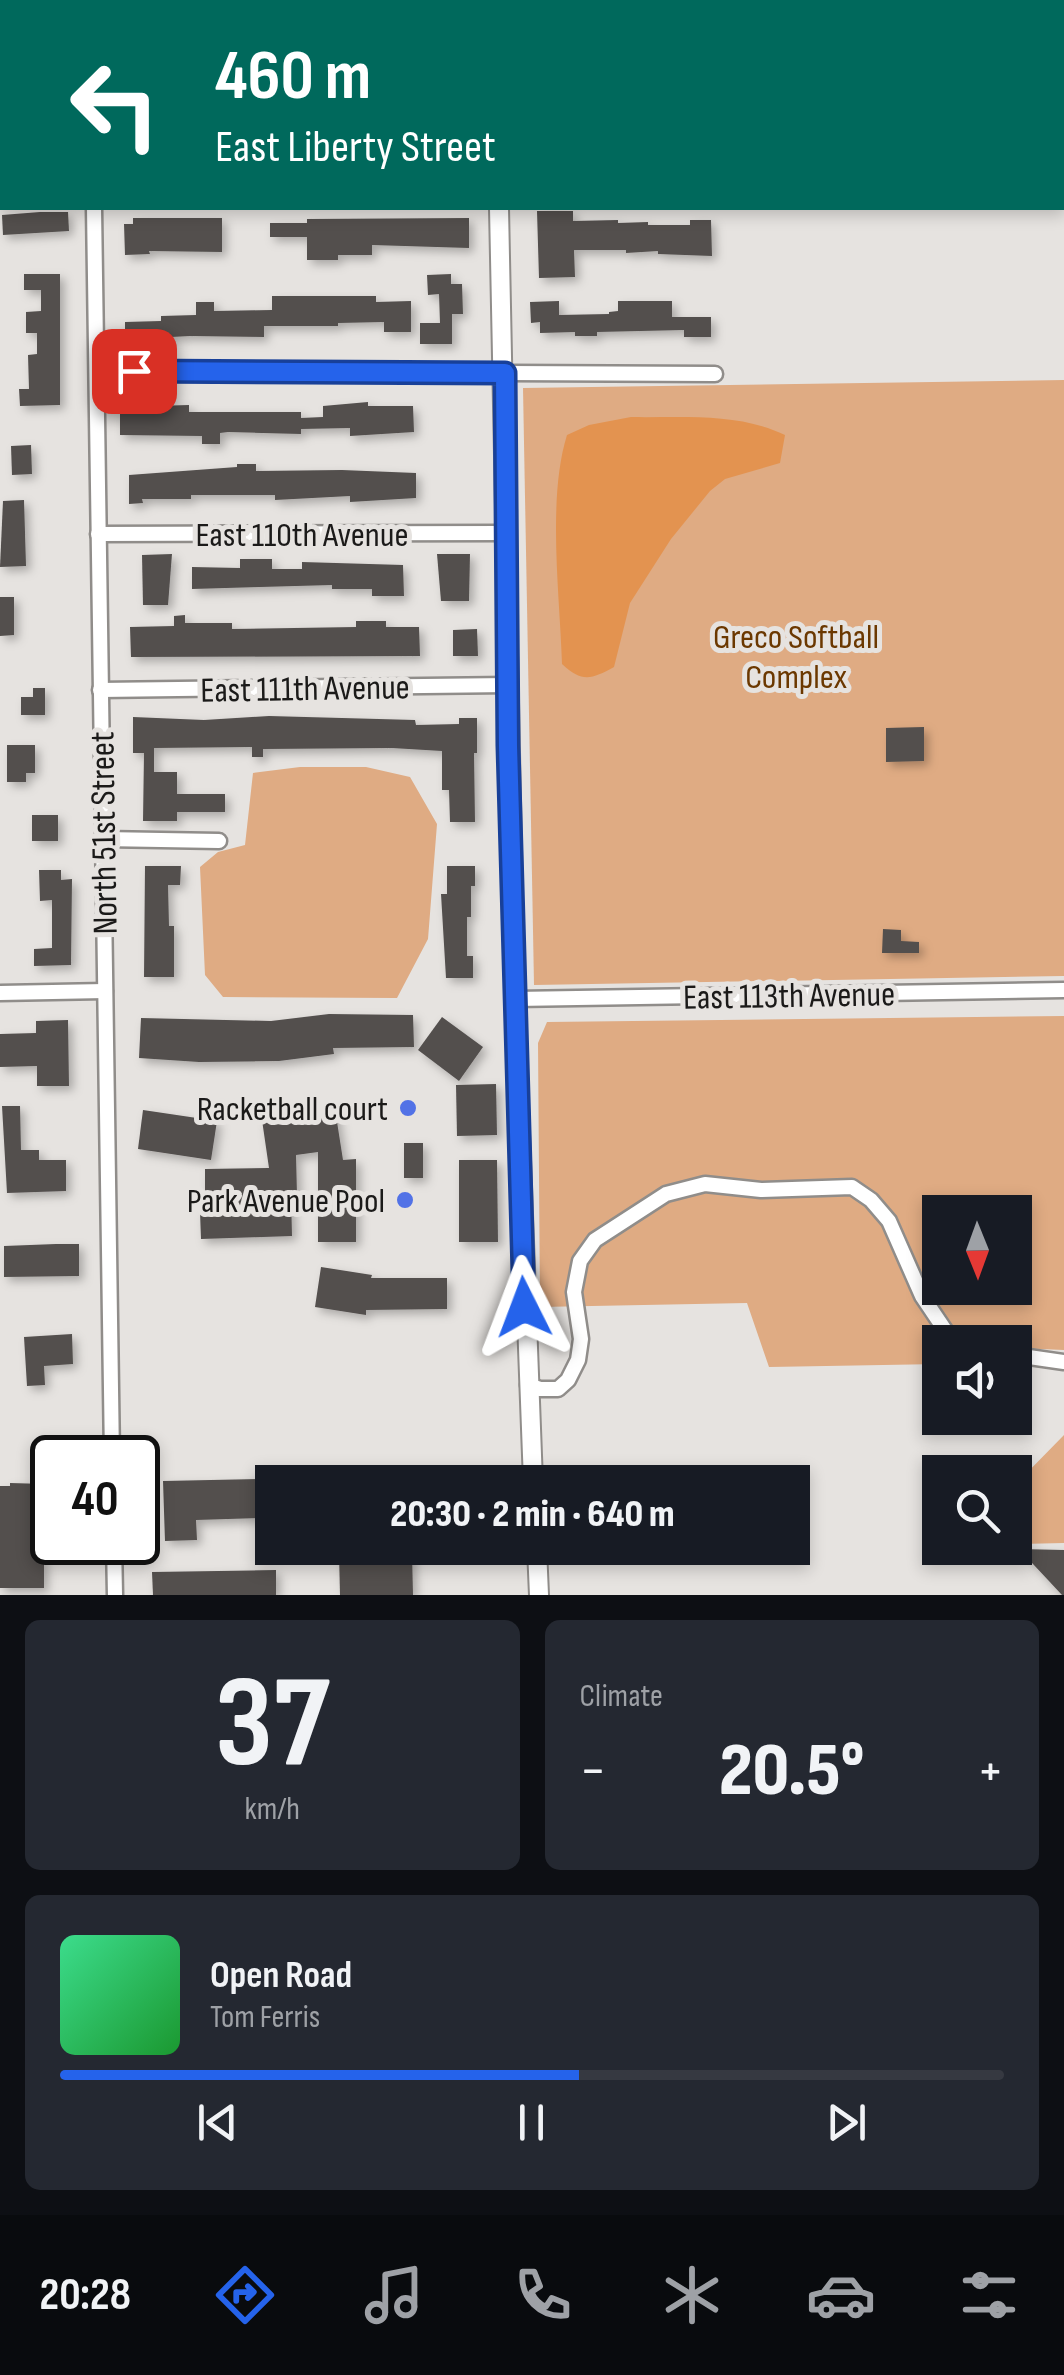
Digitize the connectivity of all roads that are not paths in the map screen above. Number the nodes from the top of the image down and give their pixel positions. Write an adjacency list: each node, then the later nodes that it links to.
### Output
1 (94, 210): 3 (street, North 51st Street)
2 (499, 210): 4 (street)
3 (97, 371): 4 (street); 7 (street, North 51st Street)
4 (505, 373): 5 (street); 6 (street)
5 (715, 374)
6 (505, 533): 7 (street, East 110th Avenue); 8 (street)
7 (98, 534): 9 (street, North 51st Street)
8 (509, 686): 9 (street, East 111th Avenue); 15 (street)
9 (100, 690): 10 (street, North 51st Street)
10 (103, 839): 11 (street); 13 (street, North 51st Street)
11 (219, 841)
12 (1064, 990): 15 (street, East 113th Avenue)
13 (105, 991): 14 (street); 20 (street, North 51st Street)
14 (0, 993)
15 (515, 999): 19 (street)
16 (942, 1325): 19 (street)
17 (1032, 1357): 18 (street)
18 (1064, 1362)
19 (528, 1385): 21 (street)
20 (112, 1435)
21 (532, 1465)
22 (114, 1565): 24 (street)
23 (538, 1565): 25 (street)
24 (115, 1595)
25 (539, 1595)

